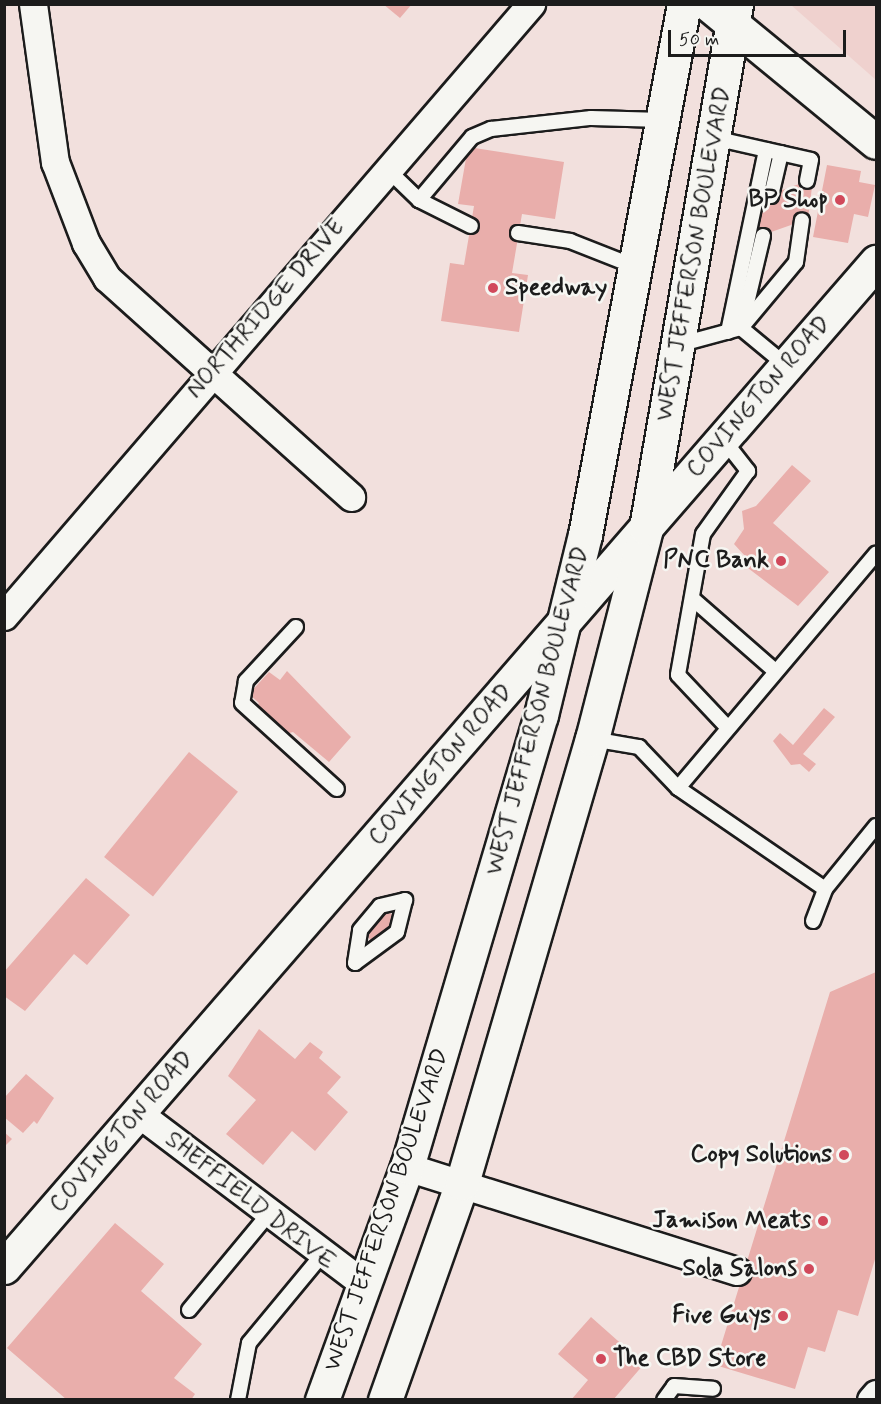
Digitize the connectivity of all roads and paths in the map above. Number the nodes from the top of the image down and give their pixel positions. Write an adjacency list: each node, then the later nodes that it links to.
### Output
1 (33, 4): 24 (street)
2 (531, 4): 11 (street, NORTHRIDGE DRIVE)
3 (684, 4): 6 (main road, WEST JEFFERSON BOULEVARD)
4 (708, 4): 5 (main road)
5 (735, 15): 7 (main road, WEST JEFFERSON BOULEVARD); 8 (main road)
6 (663, 120): 14 (lane); 20 (main road, WEST JEFFERSON BOULEVARD)
7 (714, 138): 9 (lane); 22 (main road, WEST JEFFERSON BOULEVARD)
8 (876, 142)
9 (766, 150): 10 (lane); 21 (lane)
10 (781, 153): 12 (lane); 13 (lane)
11 (387, 169): 14 (lane); 24 (street, NORTHRIDGE DRIVE)
12 (807, 181)
13 (771, 196)
14 (419, 200): 16 (lane)
15 (802, 220): 21 (lane)
16 (471, 226)
17 (518, 233): 20 (lane)
18 (763, 236): 21 (lane)
19 (876, 262): 23 (main road, COVINGTON ROAD)
20 (636, 267): 31 (main road, WEST JEFFERSON BOULEVARD)
21 (735, 330): 22 (lane); 23 (lane)
22 (678, 345): 27 (main road, WEST JEFFERSON BOULEVARD)
23 (787, 366): 25 (main road, COVINGTON ROAD)
24 (212, 371): 26 (street); 30 (street, NORTHRIDGE DRIVE)
25 (723, 439): 27 (main road, COVINGTON ROAD); 29 (lane)
26 (351, 497)
27 (646, 528): 31 (main road, COVINGTON ROAD); 35 (main road, WEST JEFFERSON BOULEVARD)
28 (874, 561): 33 (lane)
29 (694, 600): 33 (lane); 34 (lane)
30 (4, 616)
31 (562, 625): 42 (main road, COVINGTON ROAD); 43 (main road, WEST JEFFERSON BOULEVARD)
32 (296, 627): 36 (lane)
33 (775, 672): 34 (lane)
34 (727, 727): 37 (lane)
35 (592, 739): 37 (lane); 44 (main road, WEST JEFFERSON BOULEVARD)
36 (337, 789)
37 (678, 789): 39 (lane)
38 (876, 826): 39 (lane)
39 (825, 889): 40 (lane)
40 (813, 921)
41 (355, 963): 41 (lane)
42 (138, 1113): 45 (street, SHEFFIELD DRIVE); 46 (main road, COVINGTON ROAD)
43 (407, 1167): 44 (street); 49 (main road, WEST JEFFERSON BOULEVARD)
44 (462, 1183): 48 (street); 55 (main road, WEST JEFFERSON BOULEVARD)
45 (268, 1215): 47 (street, SHEFFIELD DRIVE); 50 (lane)
46 (9, 1254)
47 (321, 1256): 49 (street, SHEFFIELD DRIVE); 53 (lane)
48 (737, 1271)
49 (364, 1284): 54 (main road, WEST JEFFERSON BOULEVARD)
50 (189, 1310)
51 (712, 1389): 56 (lane)
52 (876, 1394): 57 (street)
53 (238, 1400)
54 (322, 1400)
55 (385, 1400)
56 (664, 1400)
57 (871, 1400)

